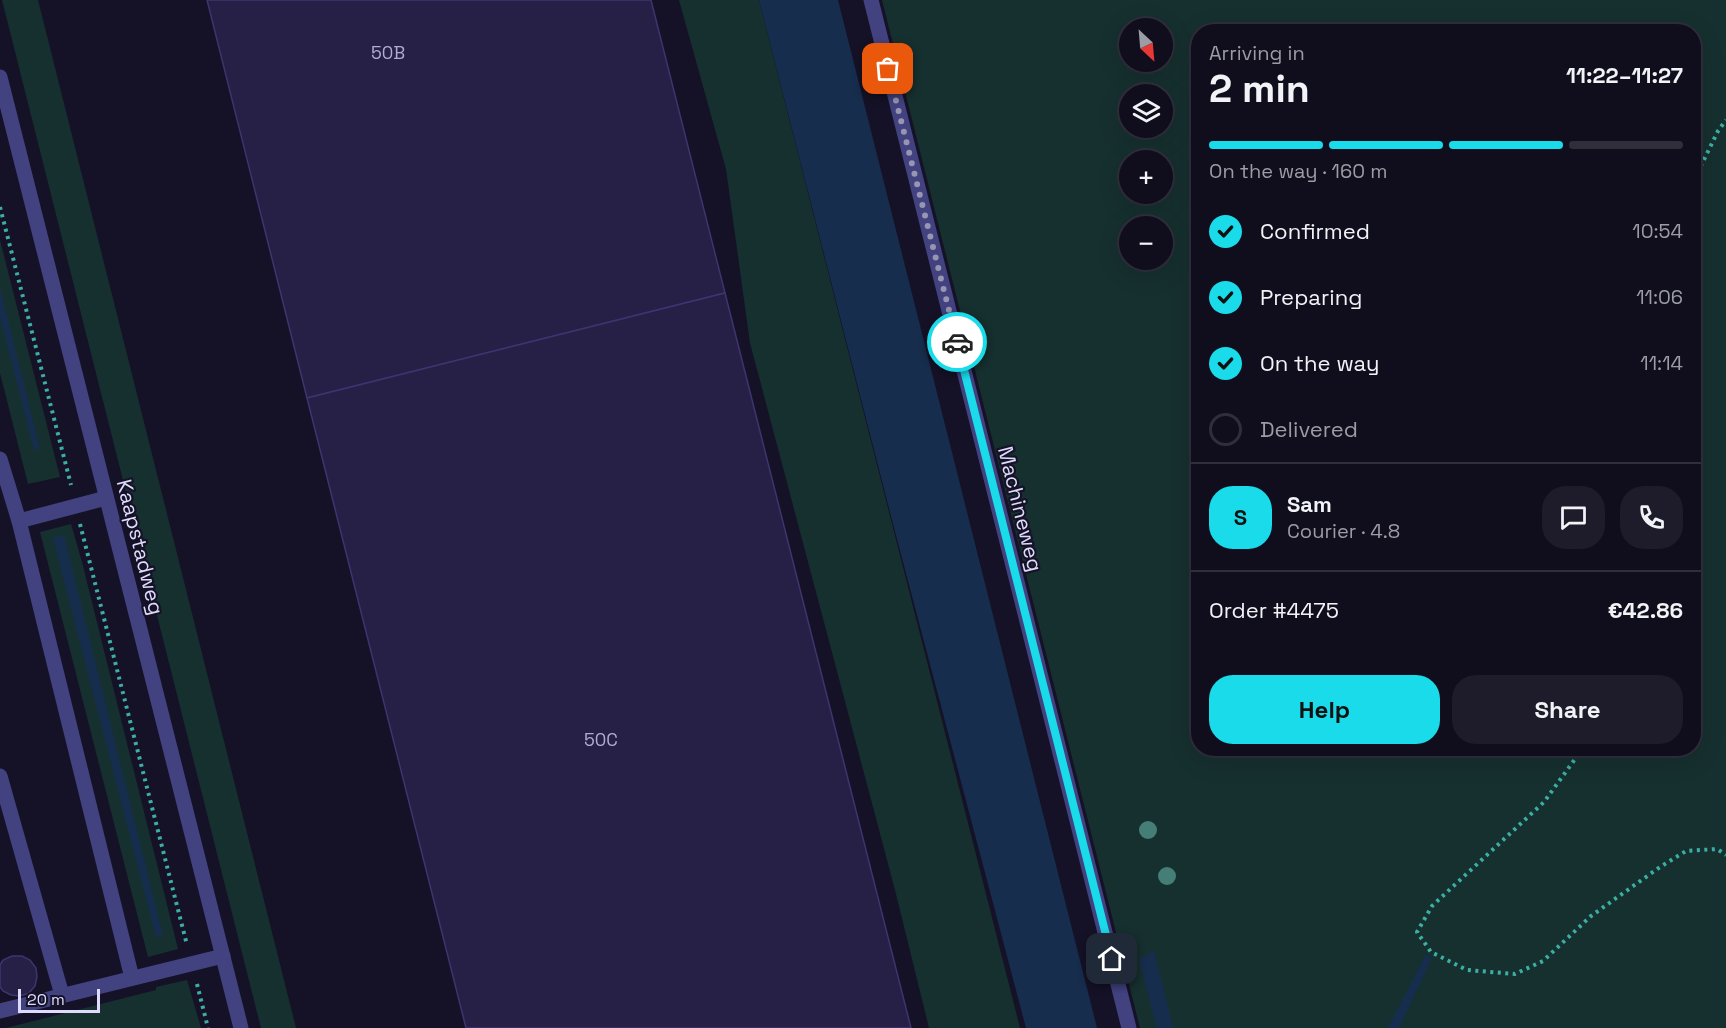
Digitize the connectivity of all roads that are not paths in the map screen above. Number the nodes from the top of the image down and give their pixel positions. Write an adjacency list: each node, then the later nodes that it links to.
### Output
1 (871, 0): 12 (street, Machineweg)
2 (0, 77): 4 (street, Kaapstadweg)
3 (0, 459): 5 (street)
4 (106, 498): 5 (street); 7 (street, Kaapstadweg)
5 (19, 521): 8 (street)
6 (0, 776): 9 (street)
7 (223, 956): 8 (street); 11 (street, Kaapstadweg)
8 (132, 978): 9 (street)
9 (62, 995): 10 (street)
10 (0, 1011)
11 (241, 1028)
12 (1129, 1028)

